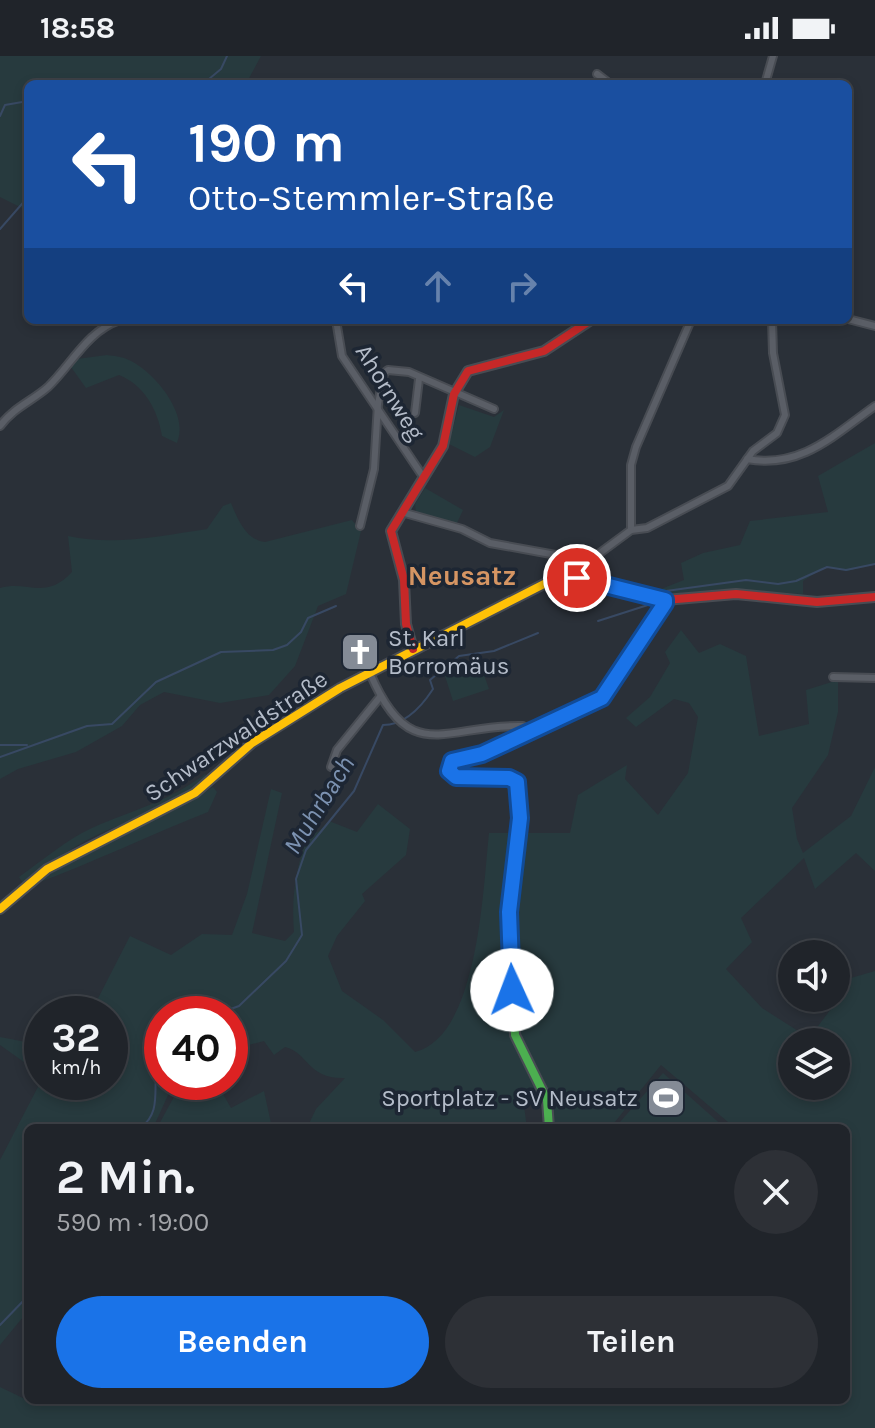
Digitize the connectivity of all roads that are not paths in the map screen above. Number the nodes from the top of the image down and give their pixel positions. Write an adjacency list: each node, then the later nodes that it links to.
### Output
1 (773, 56): 4 (street)
2 (597, 74): 3 (street)
3 (605, 80)
4 (766, 80)
5 (852, 320): 11 (street)
6 (113, 324): 18 (street)
7 (337, 324): 14 (street, Ahornweg)
8 (585, 324): 13 (street)
9 (689, 324): 23 (street)
10 (772, 324): 19 (street)
11 (875, 326)
12 (419, 379): 13 (street); 14 (street); 17 (street)
13 (454, 394): 16 (street); 20 (street)
14 (378, 404): 20 (street, Ahornweg); 22 (street)
15 (875, 406): 19 (street)
16 (494, 409)
17 (415, 413)
18 (0, 426)
19 (747, 459): 23 (street)
20 (424, 478): 21 (street)
21 (405, 513): 24 (street); 28 (street)
22 (360, 526)
23 (631, 530): 24 (street)
24 (589, 561): 25 (street)
25 (587, 579): 27 (street, Schwarzwaldstraße); 28 (street, Schwarzwaldstraße)
26 (875, 597): 27 (street, Schwarzwaldstraße)
27 (665, 600): 33 (street)
28 (413, 649): 29 (street, Schwarzwaldstraße)
29 (370, 673): 32 (street); 35 (street, Schwarzwaldstraße)
30 (833, 677): 31 (street)
31 (875, 678)
32 (380, 697): 33 (street); 34 (street)
33 (529, 732): 36 (street)
34 (331, 767)
35 (0, 909)
36 (549, 1124)

